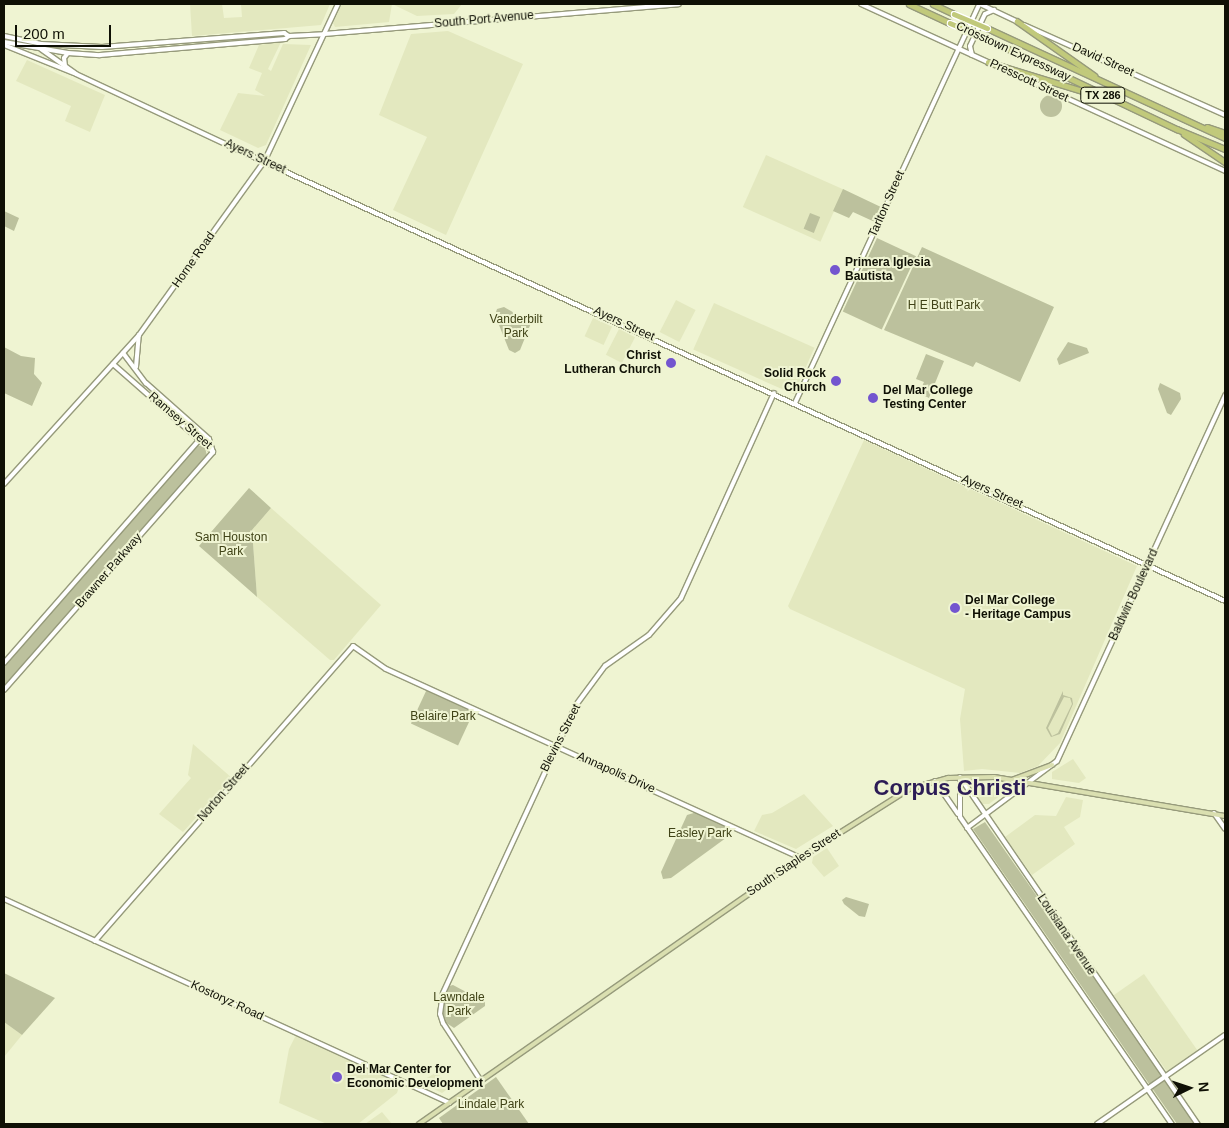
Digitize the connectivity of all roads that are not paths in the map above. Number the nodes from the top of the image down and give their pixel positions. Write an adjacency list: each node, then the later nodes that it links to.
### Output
1 (338, 4): 9 (main road, Horne Road)
2 (680, 4): 9 (main road, South Port Avenue)
3 (861, 4): 14 (main road, Presscott Street)
4 (909, 4): 21 (highway, Crosstown Expressway / TX 286, bridge)
5 (934, 4): 20 (highway, Crosstown Expressway / TX 286, bridge)
6 (980, 4): 7 (main road, David Street); 14 (main road, Tarlton Street)
7 (994, 10): 8 (main road, David Street); 16 (main road)
8 (1017, 21): 20 (highway); 22 (main road, David Street)
9 (324, 34): 11 (main road, South Port Avenue); 28 (main road, Horne Road)
10 (4, 36): 13 (main road, Ayers Street)
11 (288, 36): 13 (main road, South Port Avenue); 15 (main road, South Port Avenue)
12 (4, 43): 13 (main road, South Port Avenue); 19 (main road, Ayers Street)
13 (41, 47): 15 (main road, South Port Avenue); 18 (main road, Ayers Street)
14 (959, 49): 16 (main road, Presscott Street); 37 (main road, Tarlton Street)
15 (68, 54): 18 (main road)
16 (972, 55): 17 (main road, Presscott Street)
17 (988, 62): 21 (highway); 30 (main road, Presscott Street)
18 (66, 66): 19 (main road, Ayers Street)
19 (76, 74): 28 (main road, Ayers Street)
20 (1108, 85): 23 (highway, Crosstown Expressway / TX 286)
21 (1119, 102): 24 (highway, Crosstown Expressway / TX 286)
22 (1225, 115)
23 (1189, 122): 25 (highway); 26 (highway, Crosstown Expressway / TX 286)
24 (1177, 130): 27 (highway, Crosstown Expressway / TX 286); 29 (highway)
25 (1225, 133)
26 (1225, 138)
27 (1225, 149)
28 (264, 162): 31 (main road, Horne Road); 35 (main road, Ayers Street)
29 (1225, 162)
30 (1225, 171)
31 (139, 335): 32 (main road, Horne Road); 34 (main road)
32 (123, 353): 33 (main road, Horne Road); 34 (main road, Ramsey Street)
33 (113, 364): 39 (main road, Ramsey Street); 41 (main road, Horne Road)
34 (136, 367): 38 (main road, Ramsey Street)
35 (774, 394): 37 (main road, Ayers Street); 47 (main road, Blevins Street)
36 (1225, 395): 42 (main road, Baldwin Boulevard)
37 (795, 403): 42 (main road, Ayers Street)
38 (209, 438): 39 (main road); 40 (main road, Ramsey Street)
39 (199, 440): 40 (main road, Ramsey Street); 45 (main road, Brawner Parkway)
40 (213, 452): 46 (main road, Brawner Parkway)
41 (4, 484)
42 (1148, 565): 43 (main road, Ayers Street); 48 (main road, Baldwin Boulevard)
43 (1225, 601)
44 (353, 646): 47 (main road, Annapolis Drive); 61 (main road, Norton Street)
45 (4, 663)
46 (4, 690)
47 (556, 746): 59 (main road, Annapolis Drive); 64 (main road, Blevins Street)
48 (1052, 765): 50 (main road); 52 (main road, Baldwin Boulevard)
49 (960, 777): 50 (main road, South Staples Street); 51 (main road, South Staples Street); 54 (main road, Louisiana Avenue); 56 (main road)
50 (1010, 780): 52 (main road, South Staples Street)
51 (935, 781): 56 (main road, Louisiana Avenue); 59 (main road, South Staples Street)
52 (1028, 784): 53 (main road, South Staples Street); 54 (main road, Baldwin Boulevard)
53 (1214, 813): 55 (main road, South Staples Street); 58 (main road)
54 (985, 816): 57 (main road, Baldwin Boulevard); 63 (main road, Louisiana Avenue)
55 (1225, 816)
56 (960, 817): 57 (main road, Louisiana Avenue)
57 (968, 828): 65 (main road, Louisiana Avenue)
58 (1225, 829)
59 (800, 858): 64 (main road, South Staples Street)
60 (4, 899): 61 (main road, Kostoryz Road)
61 (95, 941): 66 (main road, Kostoryz Road)
62 (1225, 1035): 63 (main road)
63 (1166, 1077): 65 (main road); 70 (main road, Louisiana Avenue)
64 (481, 1081): 66 (main road, South Staples Street)
65 (1148, 1090): 68 (main road); 69 (main road, Louisiana Avenue)
66 (450, 1103): 67 (main road, South Staples Street)
67 (419, 1124)
68 (1097, 1124)
69 (1172, 1124)
70 (1198, 1124)

